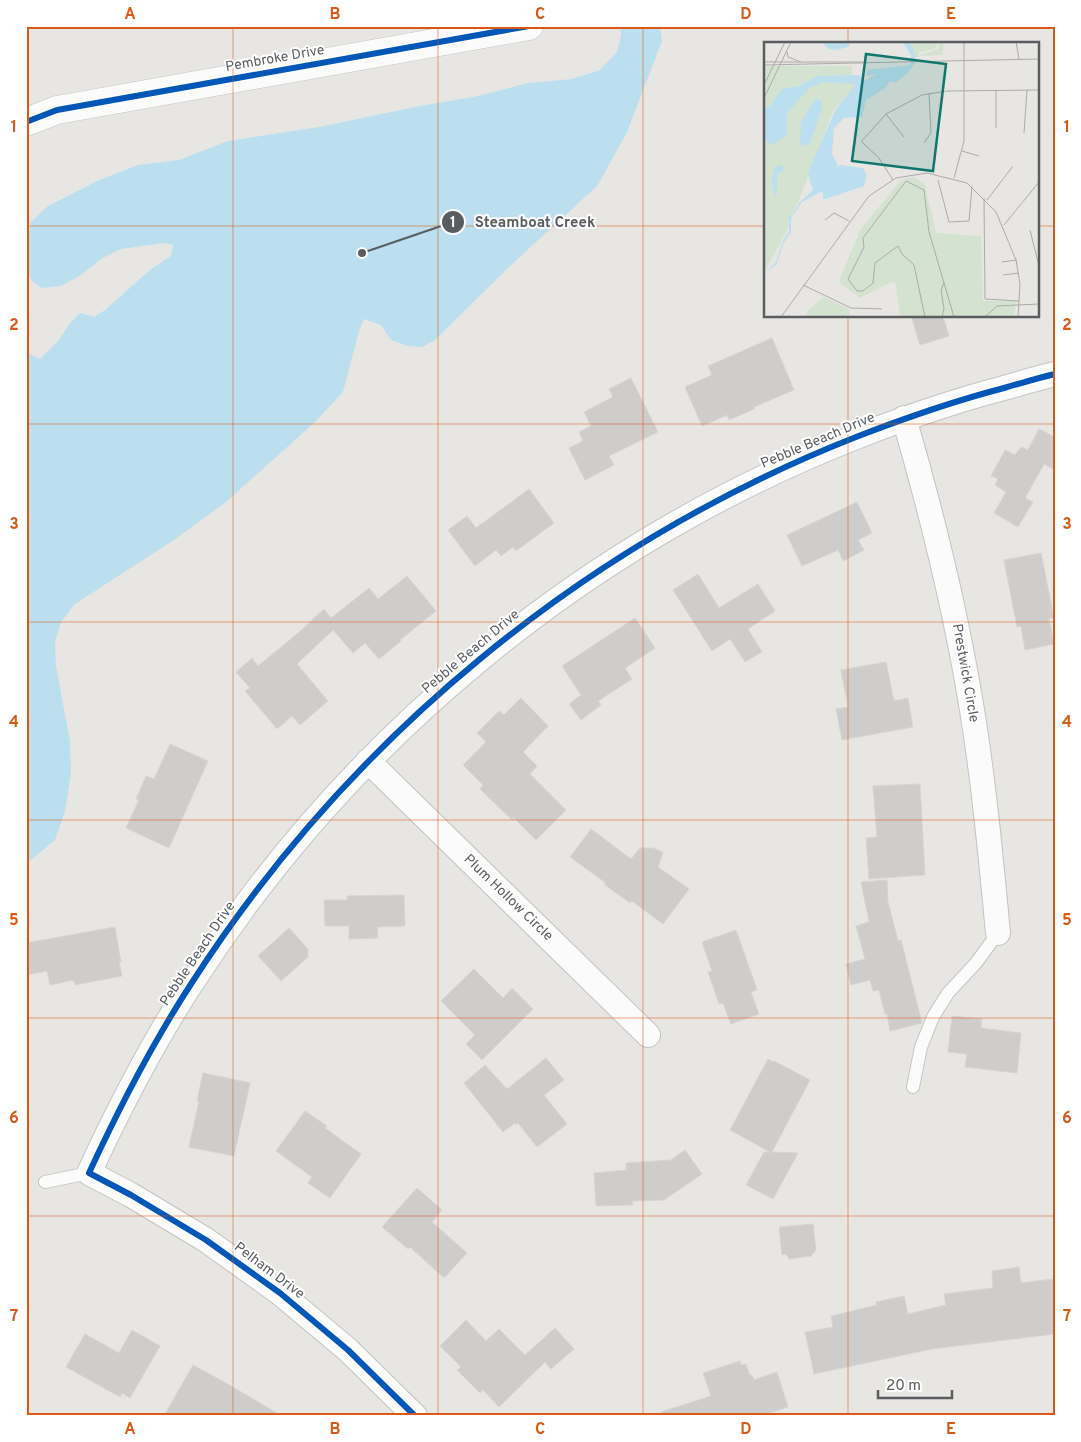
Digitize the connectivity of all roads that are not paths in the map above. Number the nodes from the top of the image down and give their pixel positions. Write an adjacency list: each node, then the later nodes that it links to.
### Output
1 (529, 26): 3 (street, Pembroke Drive)
2 (26, 104): 3 (street, Pembroke Drive)
3 (57, 110): 4 (street, Pembroke Drive)
4 (26, 122)
5 (1055, 374): 6 (street, Pebble Beach Drive)
6 (904, 418): 7 (street, Pebble Beach Drive); 8 (street, Prestwick Circle)
7 (368, 762): 9 (street, Plum Hollow Circle); 11 (street, Pebble Beach Drive)
8 (998, 933): 10 (lane)
9 (648, 1035)
10 (913, 1087)
11 (89, 1173): 12 (lane); 13 (street, Pelham Drive)
12 (45, 1182)
13 (415, 1416)

